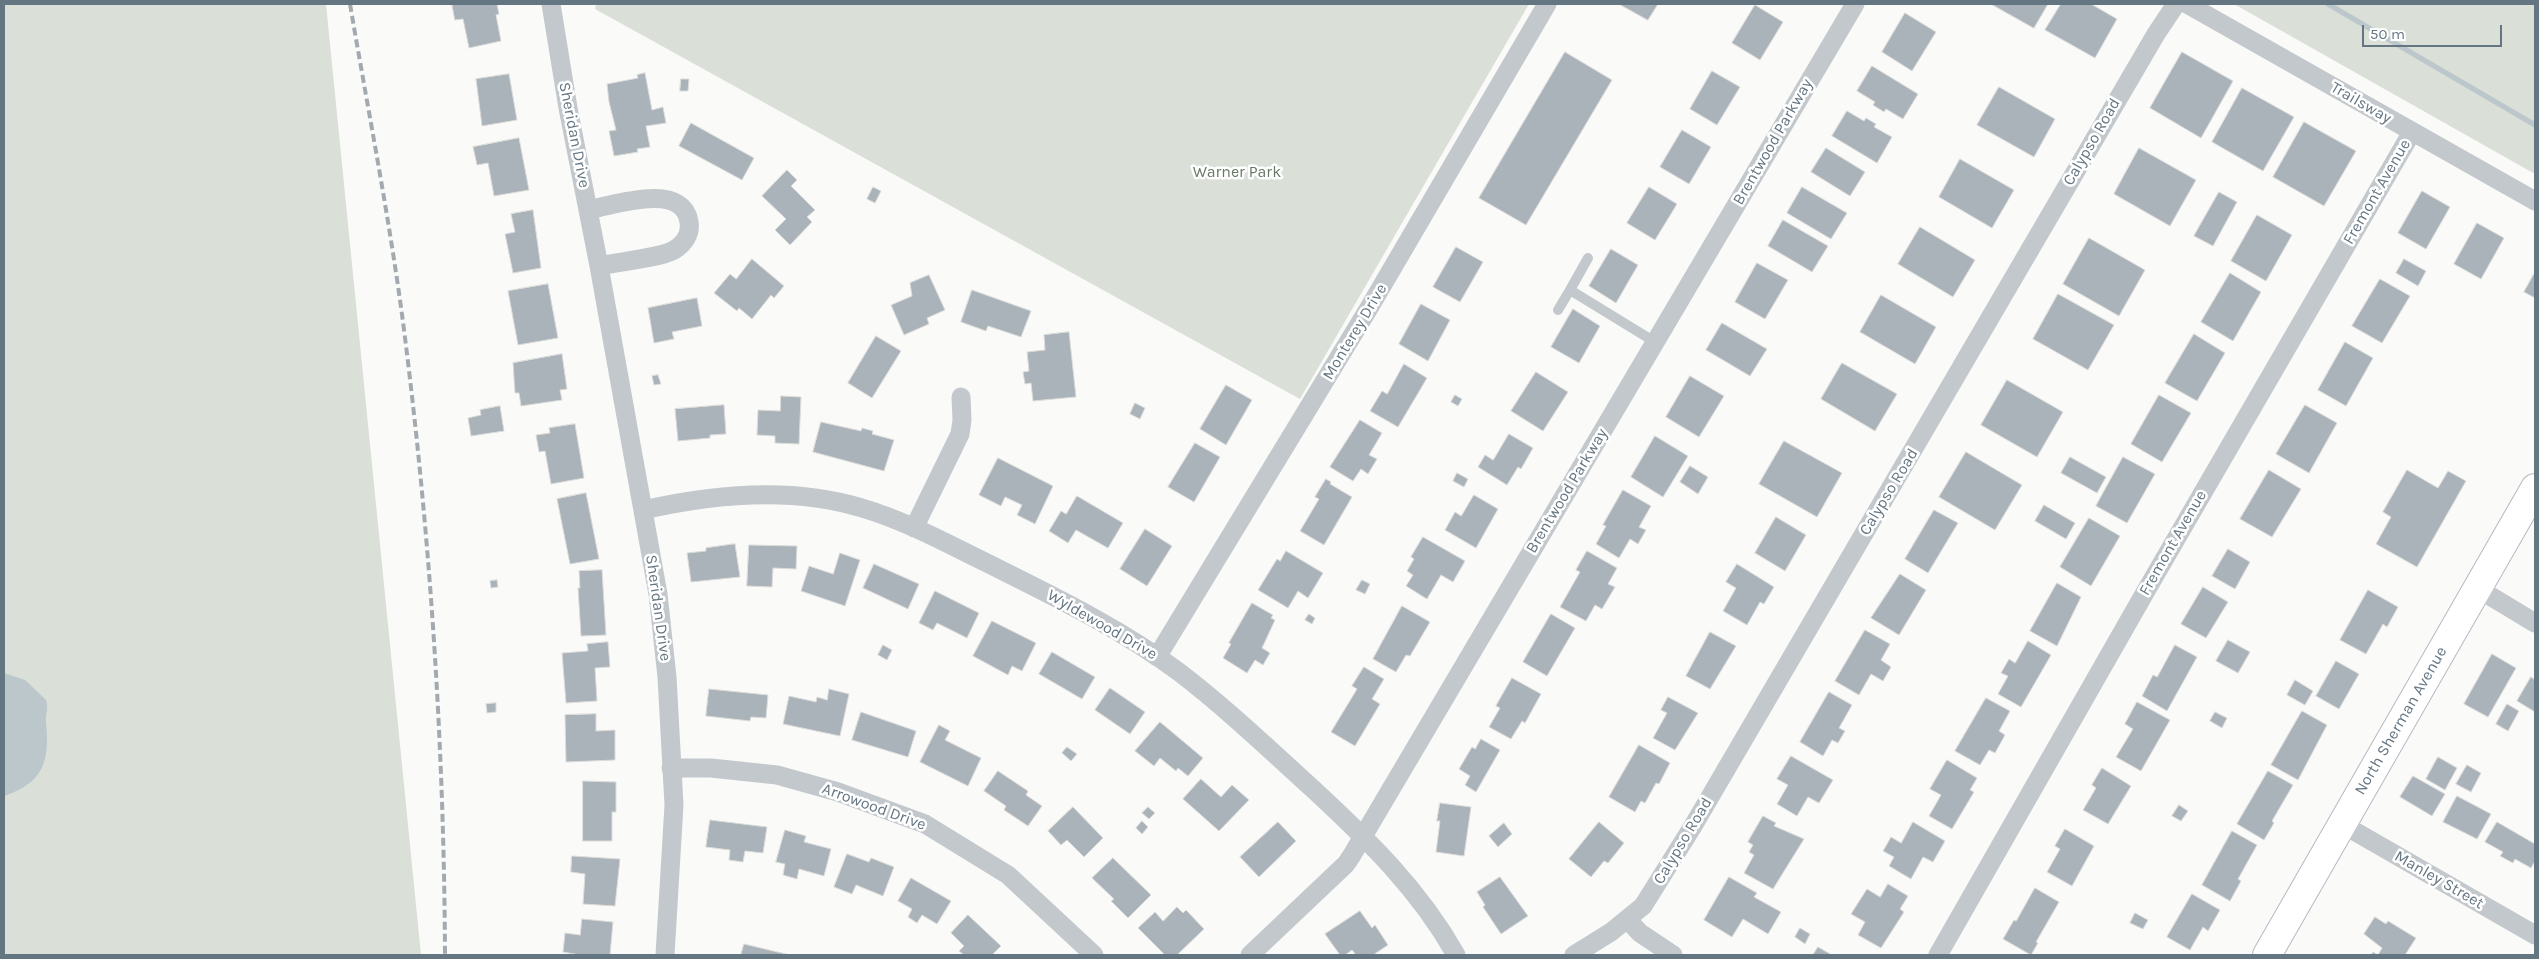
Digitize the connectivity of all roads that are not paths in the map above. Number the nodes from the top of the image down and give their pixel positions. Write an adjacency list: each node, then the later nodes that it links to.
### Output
1 (551, 4): 8 (street, Sheridan Drive)
2 (1547, 4): 20 (street, Monterey Drive)
3 (1855, 4): 13 (street, Brentwood Parkway)
4 (2176, 4): 24 (street, Calypso Road)
5 (2187, 4): 6 (street, Trailsway)
6 (2412, 132): 7 (street, Trailsway); 32 (street, Fremont Avenue)
7 (2535, 201)
8 (588, 210): 10 (street, Sheridan Drive); 10 (street)
9 (1588, 258): 11 (lane)
10 (599, 266): 16 (street, Sheridan Drive)
11 (1570, 290): 12 (lane); 13 (lane)
12 (1558, 310)
13 (1655, 342): 23 (street, Brentwood Parkway)
14 (961, 397): 17 (street)
15 (2535, 488): 18 (street, North Sherman Avenue)
16 (643, 510): 17 (street, Wyldewood Drive); 21 (street, Sheridan Drive)
17 (914, 528): 20 (street, Wyldewood Drive)
18 (2477, 588): 19 (street); 22 (street, North Sherman Avenue)
19 (2535, 623)
20 (1157, 657): 23 (street, Wyldewood Drive)
21 (671, 768): 26 (street, Sheridan Drive); 27 (street, Arrowood Drive)
22 (2342, 824): 25 (street, Manley Street); 33 (street, North Sherman Avenue)
23 (1362, 836): 28 (street, Brentwood Parkway); 29 (street, Wyldewood Drive)
24 (1627, 919): 30 (street, Calypso Road); 31 (street)
25 (2535, 936)
26 (665, 955)
27 (1094, 955)
28 (1250, 955)
29 (1456, 955)
30 (1574, 955)
31 (1673, 955)
32 (1938, 955)
33 (2267, 955)

